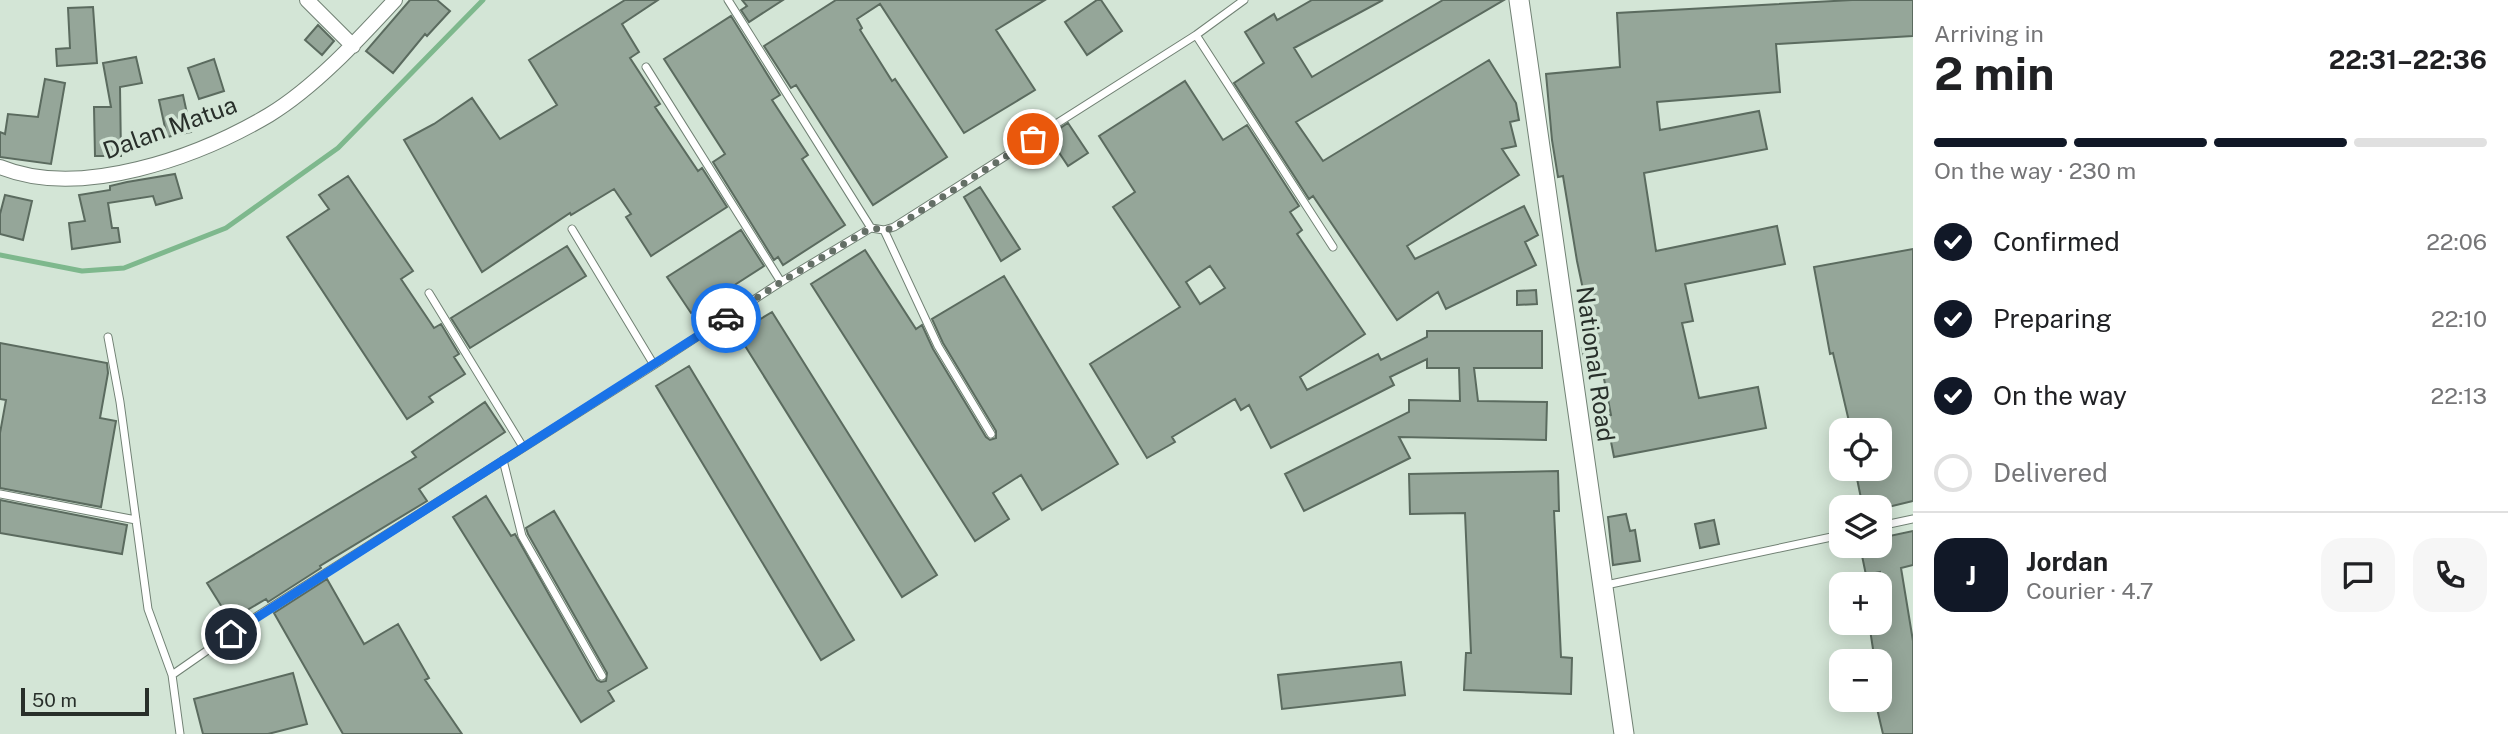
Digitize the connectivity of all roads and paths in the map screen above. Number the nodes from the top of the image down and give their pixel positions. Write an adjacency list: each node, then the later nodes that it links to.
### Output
1 (307, 0): 7 (street)
2 (395, 0): 7 (street, Dalan Matua)
3 (728, 0): 10 (lane)
4 (1244, 0): 6 (lane)
5 (1519, 0): 26 (main road, National Road)
6 (1196, 35): 12 (lane); 13 (lane)
7 (353, 46): 9 (street, Dalan Matua)
8 (646, 67): 14 (lane)
9 (0, 167)
10 (871, 228): 12 (lane); 14 (lane)
11 (572, 229): 17 (lane)
12 (884, 230): 18 (lane)
13 (1333, 247)
14 (781, 282): 17 (lane)
15 (429, 293): 19 (lane)
16 (108, 337): 23 (lane)
17 (654, 365): 19 (lane)
18 (991, 434)
19 (523, 447): 20 (lane)
20 (503, 460): 27 (lane); 28 (lane)
21 (0, 494): 23 (lane)
22 (1913, 519): 24 (lane)
23 (136, 520): 27 (lane)
24 (1892, 523)
25 (1829, 537): 26 (lane)
26 (1602, 586): 30 (main road, National Road)
27 (172, 675): 29 (lane)
28 (602, 677)
29 (180, 734)
30 (1624, 734)

